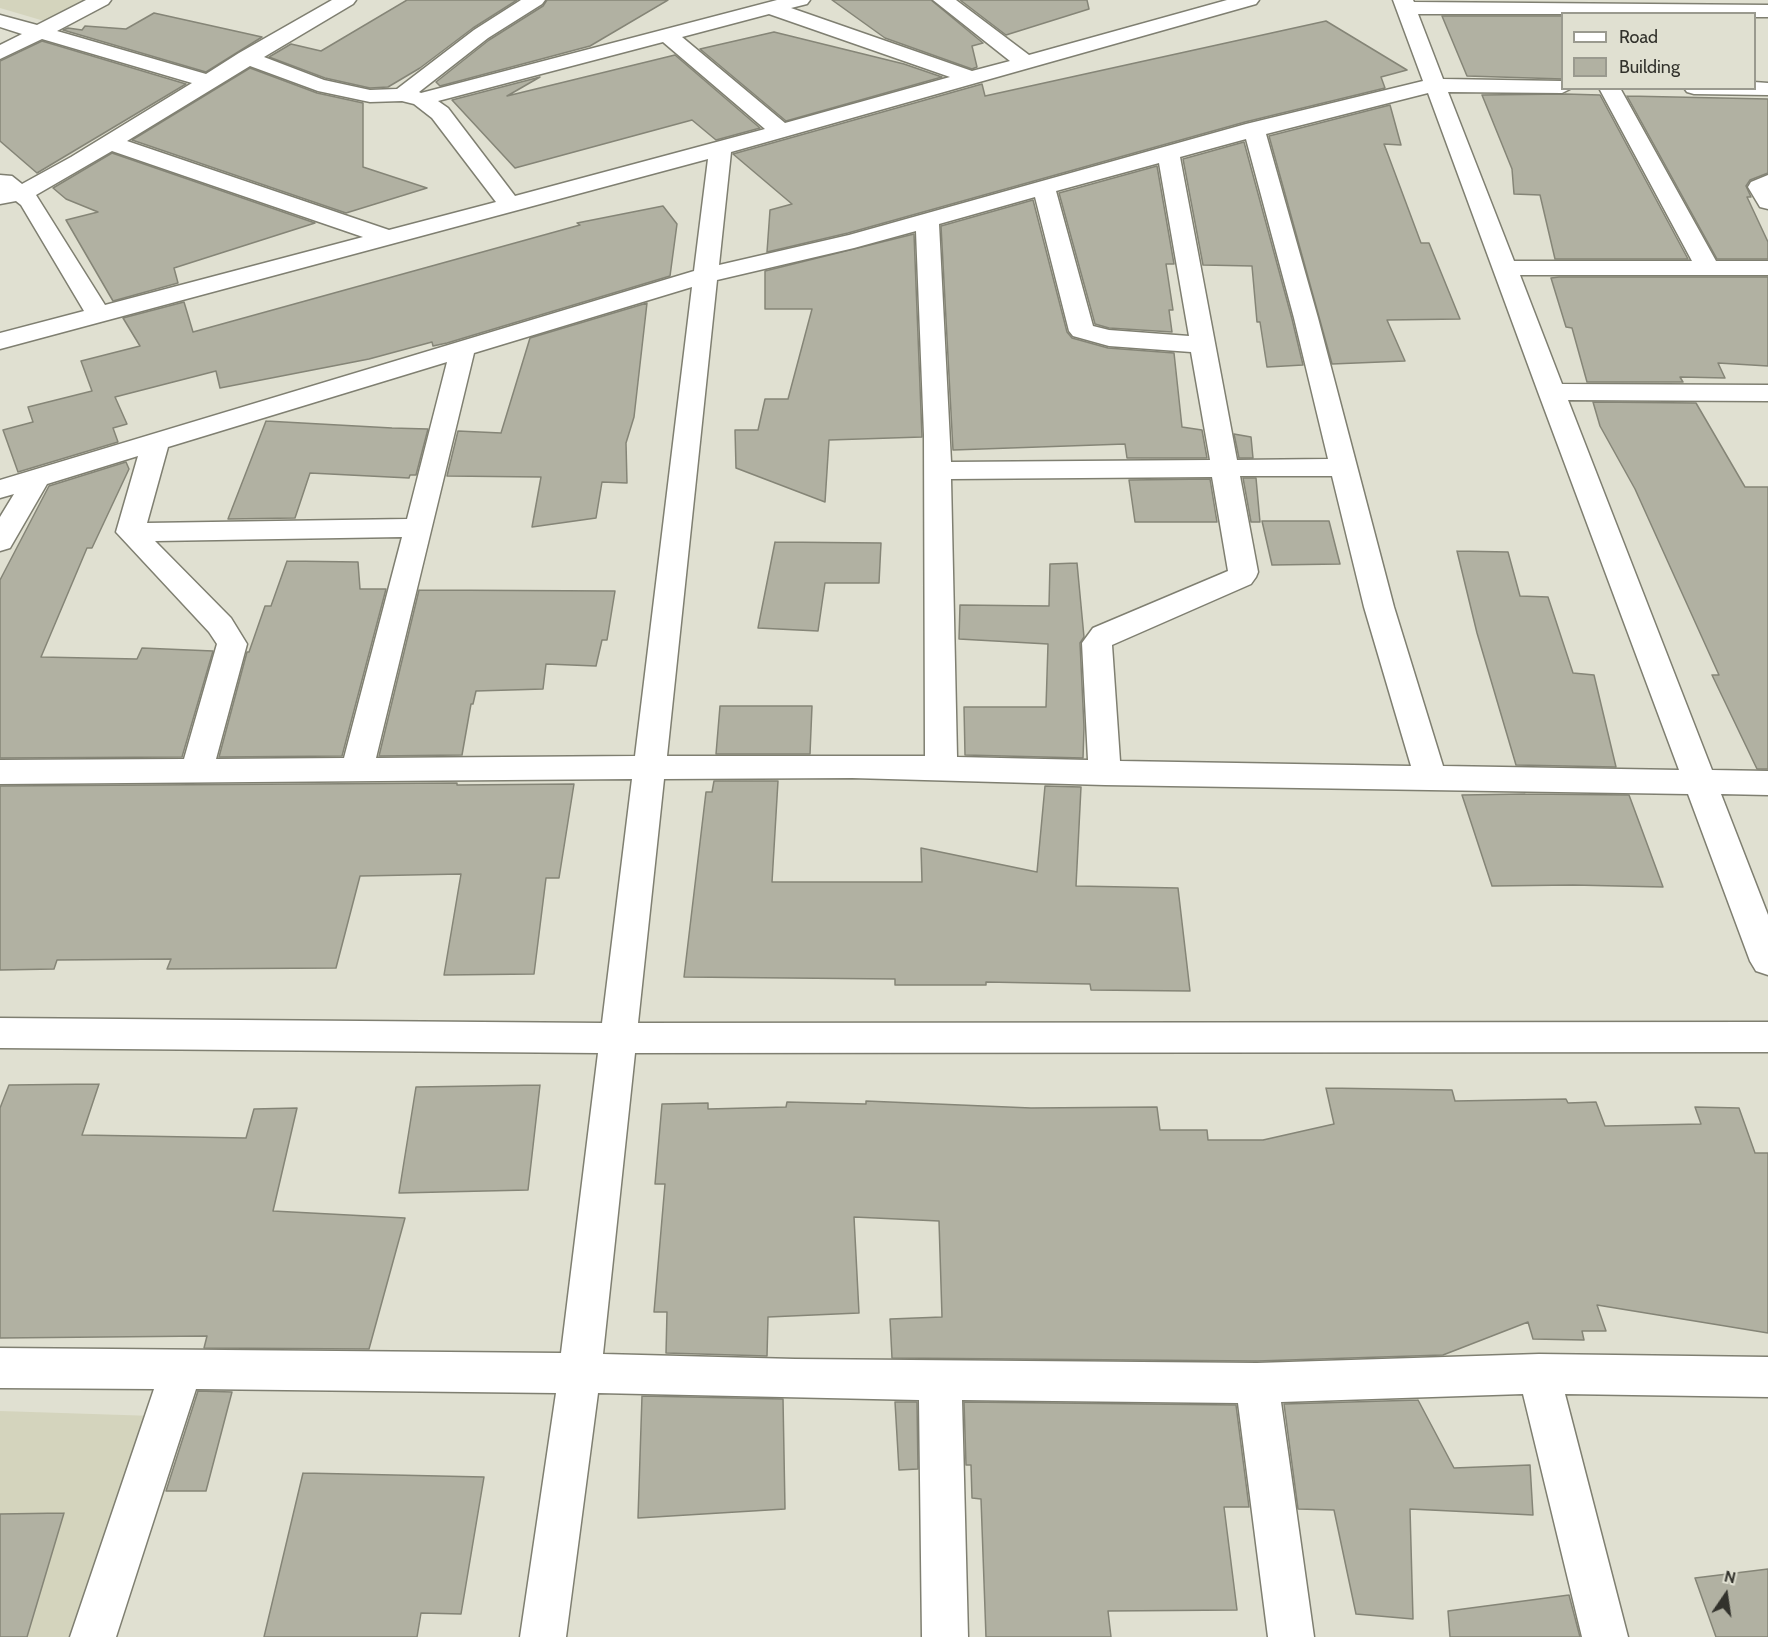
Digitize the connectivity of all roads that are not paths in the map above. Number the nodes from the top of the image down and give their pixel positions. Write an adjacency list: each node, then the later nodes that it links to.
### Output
1 (101, 0): 14 (street)
2 (346, 0): 17 (street)
3 (535, 0): 24 (street)
4 (711, 0): 12 (street)
5 (800, 0): 10 (street)
6 (943, 0): 18 (street)
7 (1248, 0): 18 (street)
8 (1404, 4): 9 (street); 21 (street)
9 (1685, 5): 11 (street)
10 (770, 8): 12 (street); 19 (street)
11 (1768, 11)
12 (738, 16): 15 (street)
13 (0, 21): 14 (street)
14 (41, 33): 16 (street); 20 (street)
15 (667, 35): 24 (street); 26 (street)
16 (0, 53)
17 (246, 57): 20 (street); 24 (street)
18 (1026, 63): 19 (street)
19 (972, 78): 26 (street)
20 (208, 81): 27 (street)
21 (1435, 85): 22 (street); 25 (street); 38 (street)
22 (1561, 87)
23 (1610, 90): 40 (street)
24 (412, 97): 35 (street)
25 (1254, 129): 29 (street); 49 (street)
26 (781, 131): 28 (street)
27 (110, 144): 33 (street); 37 (street)
28 (720, 148): 35 (street); 41 (street)
29 (1168, 153): 32 (street); 44 (street)
30 (0, 179): 33 (street)
31 (1768, 182): 34 (street)
32 (1044, 188): 36 (street); 44 (street)
33 (10, 195): 42 (street)
34 (1768, 202)
35 (510, 205): 37 (street)
36 (927, 220): 41 (street); 51 (street)
37 (387, 237): 42 (street)
38 (1504, 268): 40 (street); 46 (street)
39 (1768, 268): 40 (street)
40 (1709, 269)
41 (706, 275): 45 (street); 57 (street)
42 (98, 314): 43 (street)
43 (0, 341)
44 (1203, 345): 50 (street)
45 (462, 350): 48 (street); 54 (street)
46 (1551, 392): 47 (street); 64 (street)
47 (1768, 393)
48 (156, 442): 52 (street); 55 (street)
49 (1343, 467): 50 (street); 63 (street)
50 (1225, 468): 51 (street); 62 (street)
51 (938, 471): 58 (street)
52 (36, 479): 53 (street); 56 (street)
53 (0, 489)
54 (418, 528): 55 (street); 59 (street)
55 (130, 532): 60 (street)
56 (0, 542)
57 (649, 767): 58 (street); 59 (street); 69 (street)
58 (941, 768): 62 (street)
59 (357, 769): 60 (street)
60 (196, 770): 61 (street)
61 (0, 772)
62 (1105, 773): 63 (street)
63 (1430, 777): 64 (street)
64 (1698, 780): 65 (street); 66 (street)
65 (1768, 783)
66 (1768, 961)
67 (0, 1033): 69 (street)
68 (1768, 1037): 69 (street)
69 (618, 1038): 72 (street)
70 (0, 1368): 71 (street)
71 (181, 1370): 72 (street); 77 (street)
72 (580, 1373): 75 (street); 78 (street)
73 (1539, 1374): 74 (street); 76 (street); 81 (street)
74 (1768, 1377)
75 (940, 1380): 76 (street); 79 (street)
76 (1257, 1383): 80 (street)
77 (93, 1637)
78 (543, 1637)
79 (945, 1637)
80 (1291, 1637)
81 (1605, 1637)

